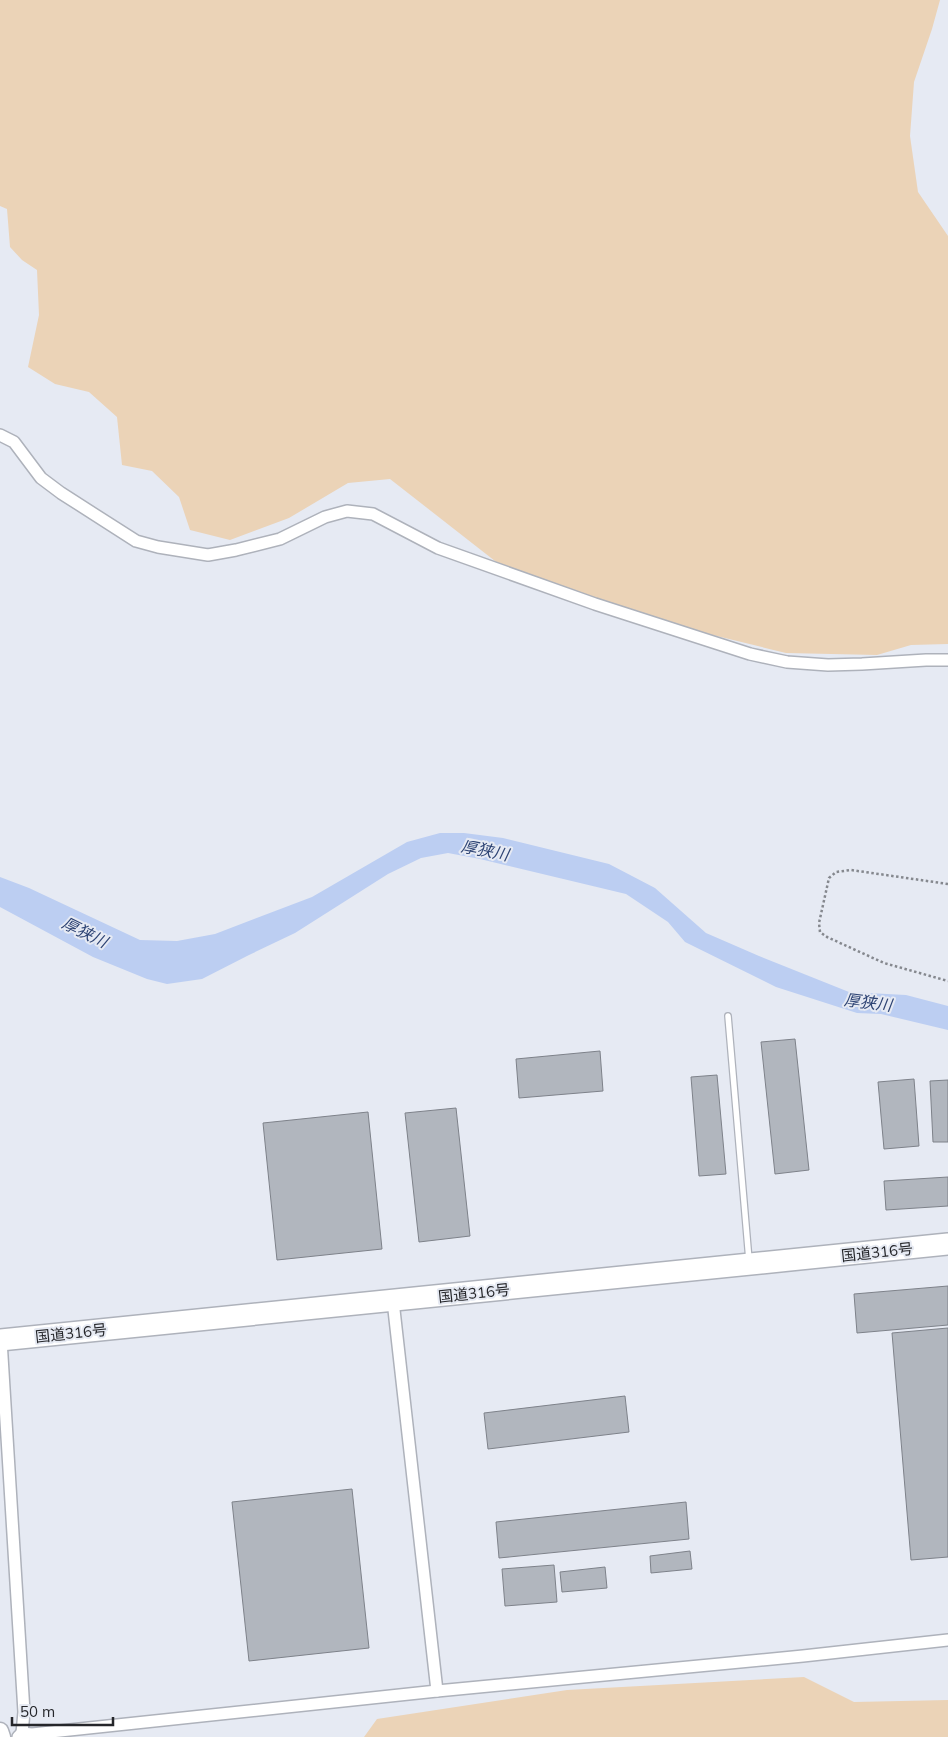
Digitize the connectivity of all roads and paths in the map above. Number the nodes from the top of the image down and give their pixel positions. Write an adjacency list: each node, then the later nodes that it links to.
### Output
1 (0, 434): 2 (street)
2 (948, 660)
3 (948, 884): 4 (path)
4 (948, 981)
5 (728, 1016): 7 (lane)
6 (948, 1244): 7 (highway, 国道316号)
7 (749, 1265): 8 (highway, 国道316号)
8 (393, 1302): 9 (highway, 国道316号); 11 (street)
9 (0, 1340): 13 (street)
10 (948, 1640): 11 (street)
11 (437, 1691): 13 (street)
12 (0, 1731): 14 (main road)
13 (20, 1735)
14 (2, 1737)

